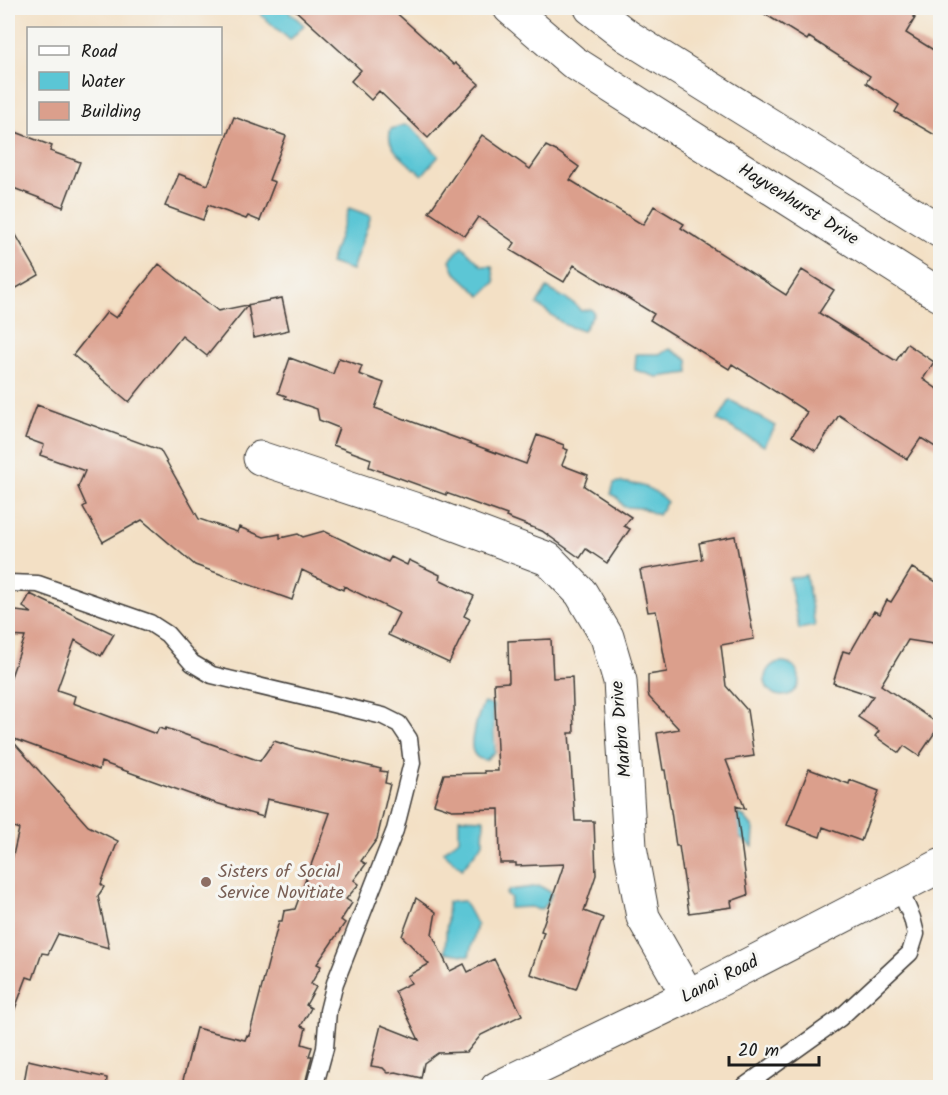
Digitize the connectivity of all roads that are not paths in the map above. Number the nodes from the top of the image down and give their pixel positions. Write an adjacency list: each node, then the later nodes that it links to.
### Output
1 (510, 8): 4 (street, Hayvenhurst Drive)
2 (591, 8): 3 (street)
3 (681, 70): 4 (street); 5 (street)
4 (655, 115): 6 (street, Hayvenhurst Drive)
5 (940, 231)
6 (940, 295)
7 (260, 458): 11 (street, Marbro Drive)
8 (8, 583): 12 (lane)
9 (940, 866): 10 (street, Lanai Road)
10 (899, 888): 11 (street, Lanai Road); 14 (lane)
11 (688, 996): 13 (street, Lanai Road)
12 (314, 1088)
13 (497, 1088)
14 (742, 1088)

